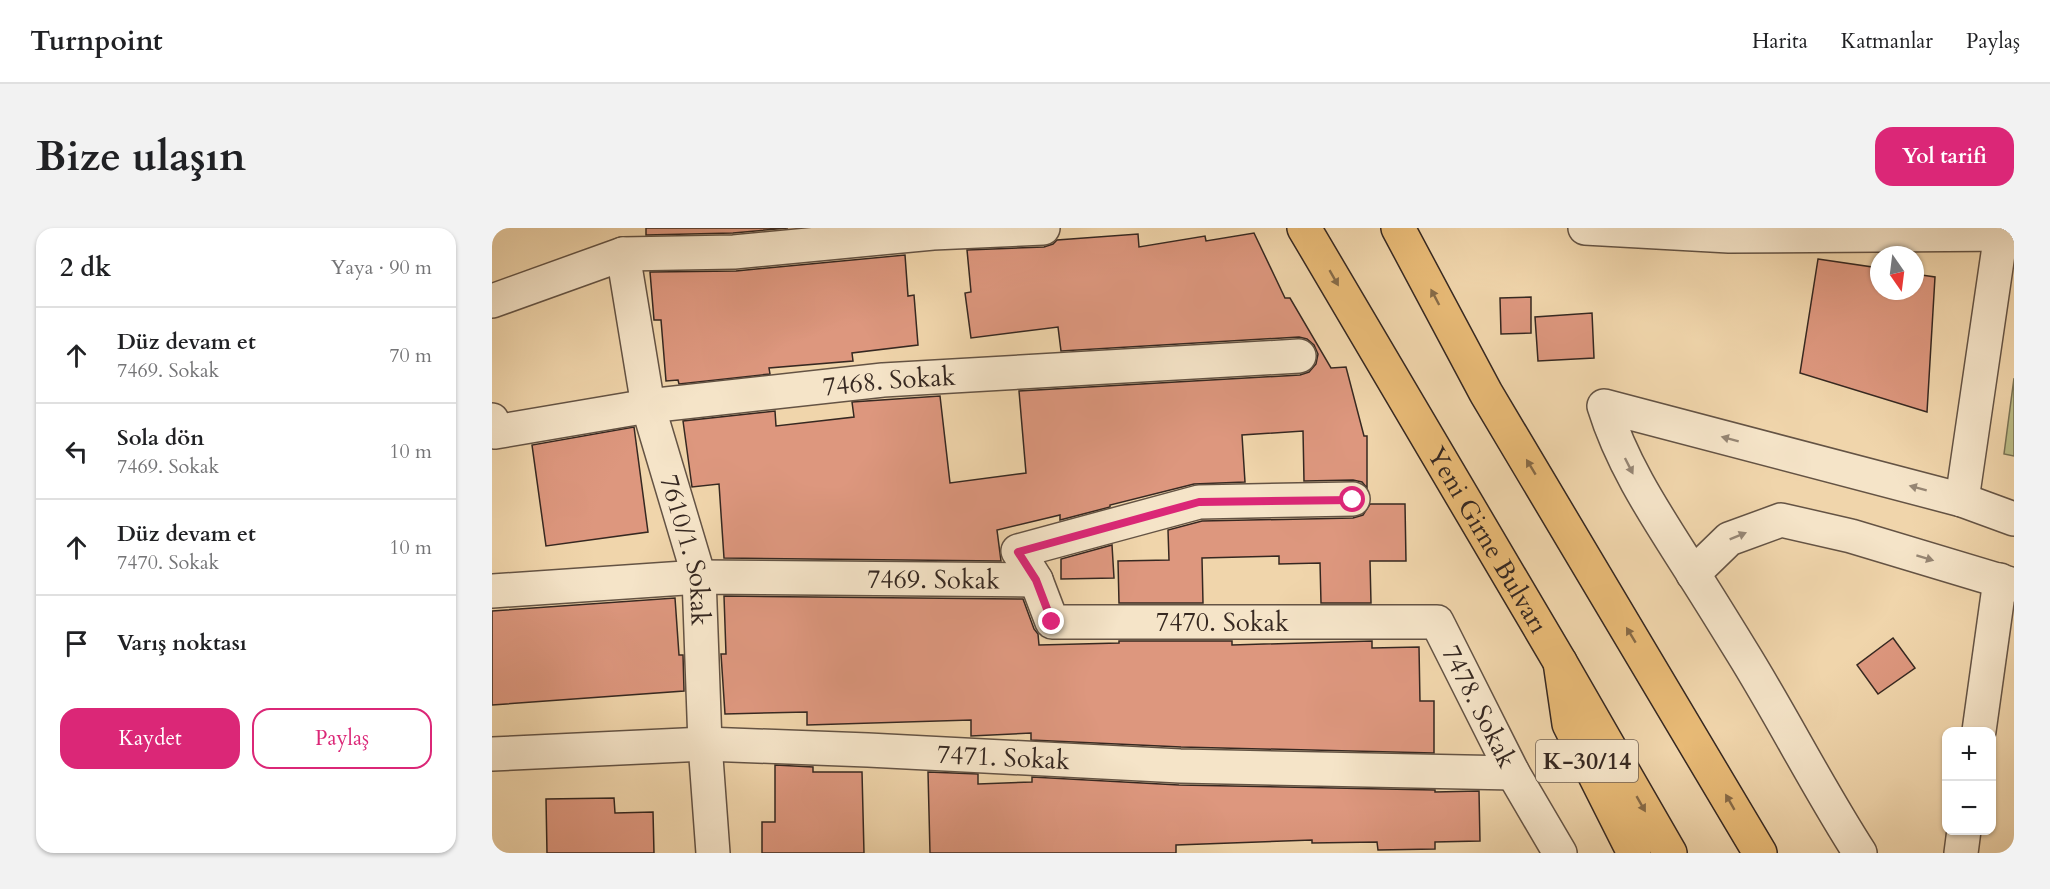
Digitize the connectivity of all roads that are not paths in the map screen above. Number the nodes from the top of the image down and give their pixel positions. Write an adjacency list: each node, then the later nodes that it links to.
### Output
1 (1043, 228): 5 (street)
2 (1304, 228): 22 (main road, Yeni Girne Bulvarı, one-way to 22)
3 (1398, 228): 32 (main road, one-way to 3)
4 (1585, 228): 6 (street)
5 (932, 230): 8 (street)
6 (1652, 230): 7 (street)
7 (2007, 233): 14 (street)
8 (623, 254): 9 (street); 11 (street, 7610/1. Sokak)
9 (492, 301)
10 (1299, 356): 11 (street, 7468. Sokak)
11 (648, 406): 12 (street, 7468. Sokak); 17 (street, 7610/1. Sokak)
12 (492, 420)
13 (1353, 500): 18 (street, 7469. Sokak)
14 (1962, 500): 15 (street); 16 (street, one-way to 16)
15 (2014, 519)
16 (1693, 574): 19 (street, one-way to 19); 33 (street)
17 (699, 577): 18 (street, 7469. Sokak); 20 (street, 7469. Sokak); 24 (street, 7610/1. Sokak)
18 (1036, 580): 21 (street, 7470. Sokak)
19 (2007, 583): 23 (street)
20 (492, 591)
21 (1437, 622): 26 (street, 7478. Sokak)
22 (1560, 662): 30 (main road, K-30/14); 31 (main road, Yeni Girne Bulvarı, one-way to 31)
23 (1980, 727)
24 (705, 744): 25 (street, 7471. Sokak); 26 (street, 7471. Sokak); 28 (street, 7610/1. Sokak)
25 (492, 754)
26 (1513, 773): 29 (street, 7478. Sokak)
27 (1963, 835): 34 (street)
28 (714, 853)
29 (1560, 853)
30 (1634, 853)
31 (1670, 853)
32 (1760, 853)
33 (1860, 853)
34 (1961, 853)

